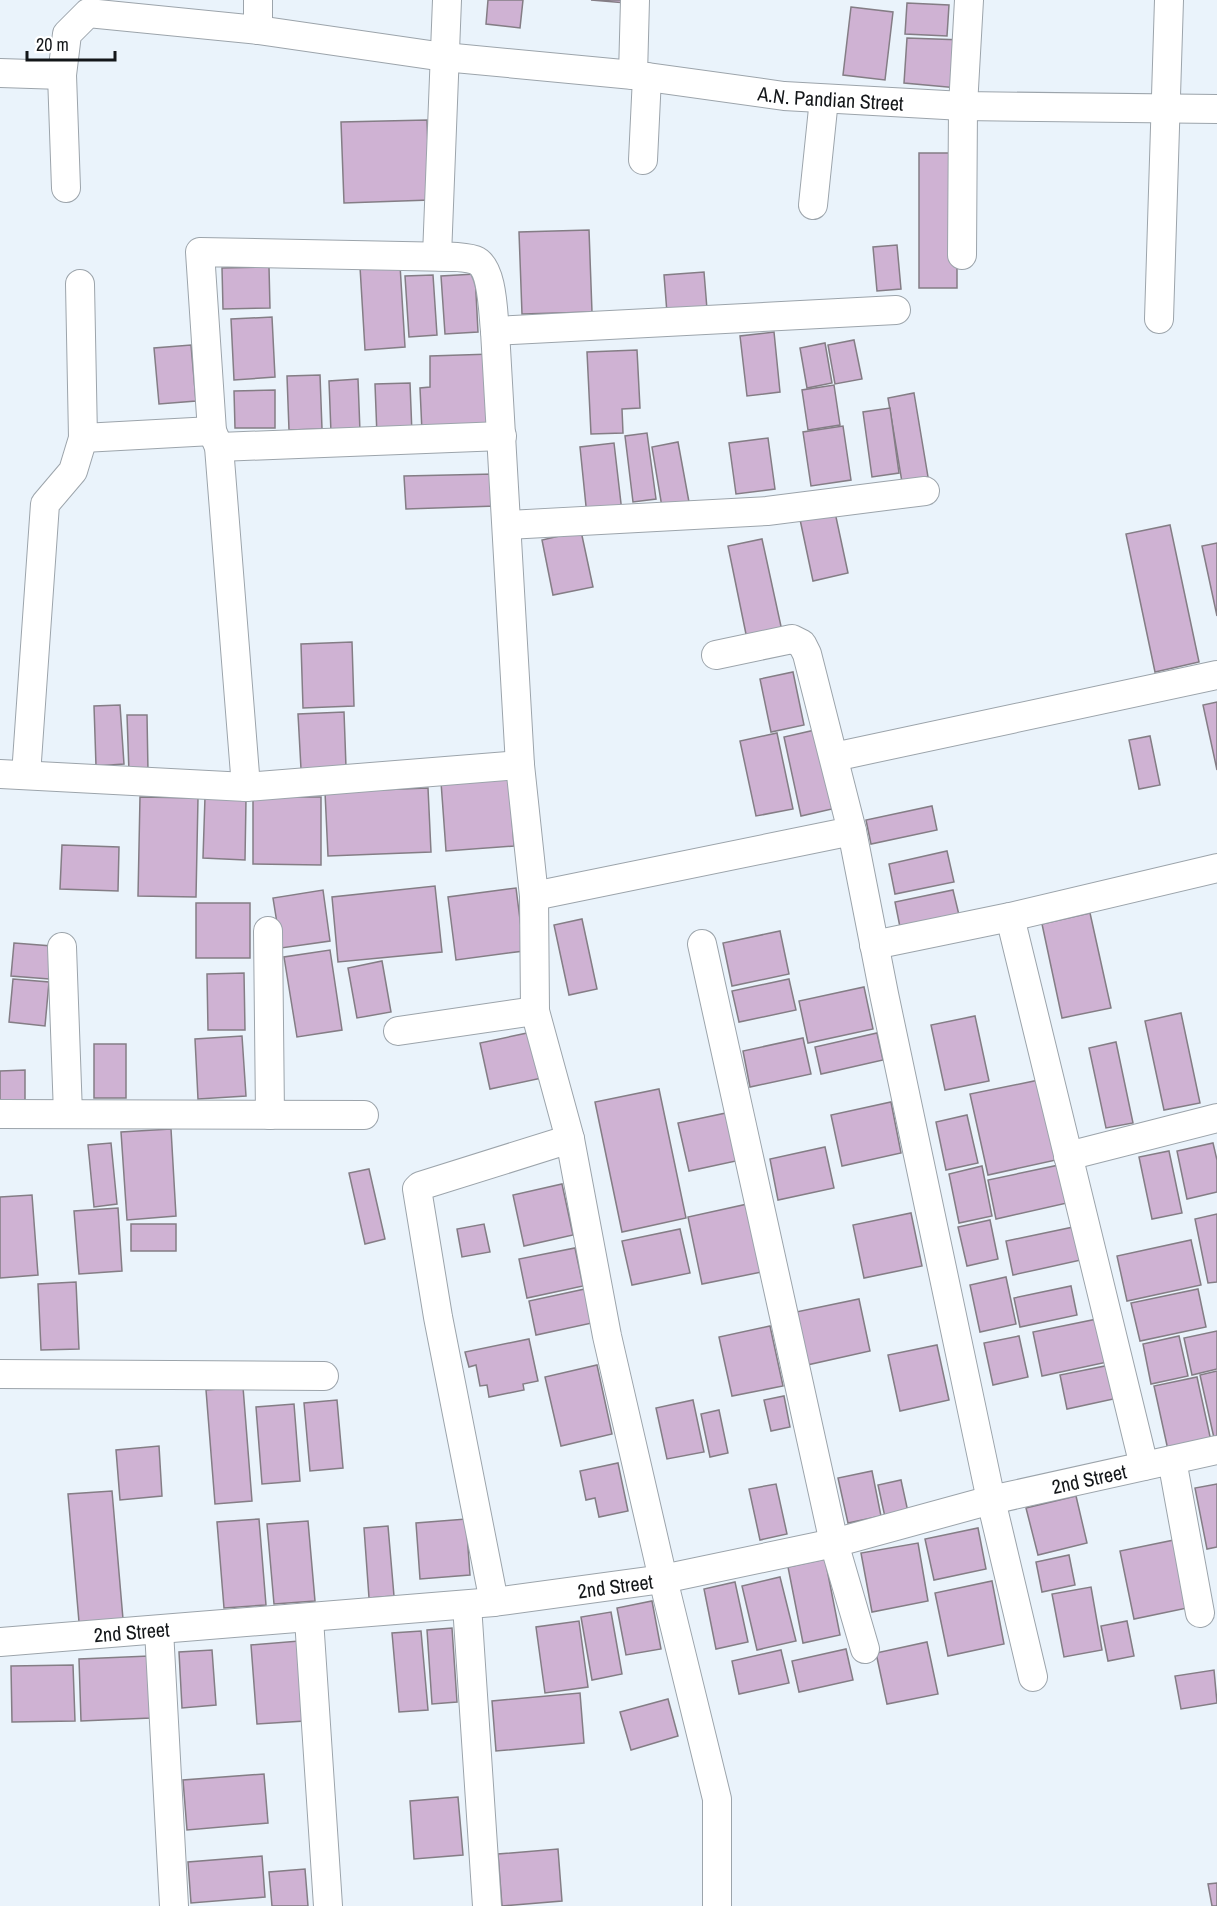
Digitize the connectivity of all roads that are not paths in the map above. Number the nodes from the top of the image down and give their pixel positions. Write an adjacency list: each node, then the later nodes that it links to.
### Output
1 (258, 0): 6 (street)
2 (447, 0): 7 (street)
3 (634, 0): 10 (street)
4 (969, 0): 12 (street)
5 (1169, 0): 13 (street)
6 (258, 30): 7 (street, A.N. Pandian Street); 9 (street, A.N. Pandian Street)
7 (444, 57): 10 (street, A.N. Pandian Street); 19 (street)
8 (0, 73): 9 (street)
9 (62, 75): 16 (street, A.N. Pandian Street)
10 (640, 76): 11 (street, A.N. Pandian Street); 15 (street)
11 (824, 99): 12 (street, A.N. Pandian Street); 17 (street)
12 (963, 106): 13 (street, A.N. Pandian Street); 18 (street)
13 (1167, 108): 14 (street, A.N. Pandian Street); 22 (street)
14 (1217, 109)
15 (643, 160)
16 (66, 188)
17 (813, 205)
18 (962, 255)
19 (452, 256): 23 (street); 26 (street)
20 (81, 284): 25 (street)
21 (896, 310): 23 (street)
22 (1159, 319)
23 (495, 331): 24 (street)
24 (502, 436): 26 (street); 28 (street)
25 (83, 438): 26 (street); 33 (street)
26 (216, 439): 34 (street)
27 (925, 491): 28 (street)
28 (507, 525): 32 (street)
29 (716, 655): 31 (street)
30 (1217, 675): 31 (street)
31 (834, 758): 35 (street)
32 (520, 765): 34 (street); 37 (street)
33 (13, 775): 34 (street)
34 (246, 787)
35 (852, 831): 37 (street); 41 (street)
36 (1217, 868): 38 (street)
37 (534, 896): 43 (street)
38 (1010, 917): 41 (street); 51 (street)
39 (268, 932): 47 (street)
40 (702, 944): 58 (street)
41 (874, 945): 57 (street)
42 (62, 947): 46 (street)
43 (534, 1011): 44 (street); 50 (street)
44 (398, 1030)
45 (0, 1114): 46 (street)
46 (68, 1114): 47 (street)
47 (270, 1115): 48 (street)
48 (364, 1115)
49 (1217, 1118): 51 (street)
50 (570, 1138): 59 (street); 60 (street)
51 (1068, 1156): 56 (street)
52 (0, 1374): 53 (street)
53 (324, 1376)
54 (1217, 1450): 55 (street, 2nd Street)
55 (1172, 1460): 56 (street, 2nd Street); 61 (street)
56 (1144, 1466): 57 (street, 2nd Street)
57 (991, 1500): 58 (street, 2nd Street); 66 (street)
58 (834, 1543): 59 (street, 2nd Street); 65 (street)
59 (663, 1579): 60 (street, 2nd Street); 70 (street)
60 (481, 1604): 62 (street, 2nd Street); 69 (street)
61 (1200, 1613)
62 (309, 1619): 63 (street, 2nd Street); 68 (street)
63 (159, 1630): 64 (street, 2nd Street); 67 (street)
64 (0, 1642)
65 (865, 1649)
66 (1033, 1677)
67 (174, 1906)
68 (328, 1906)
69 (487, 1906)
70 (717, 1906)

